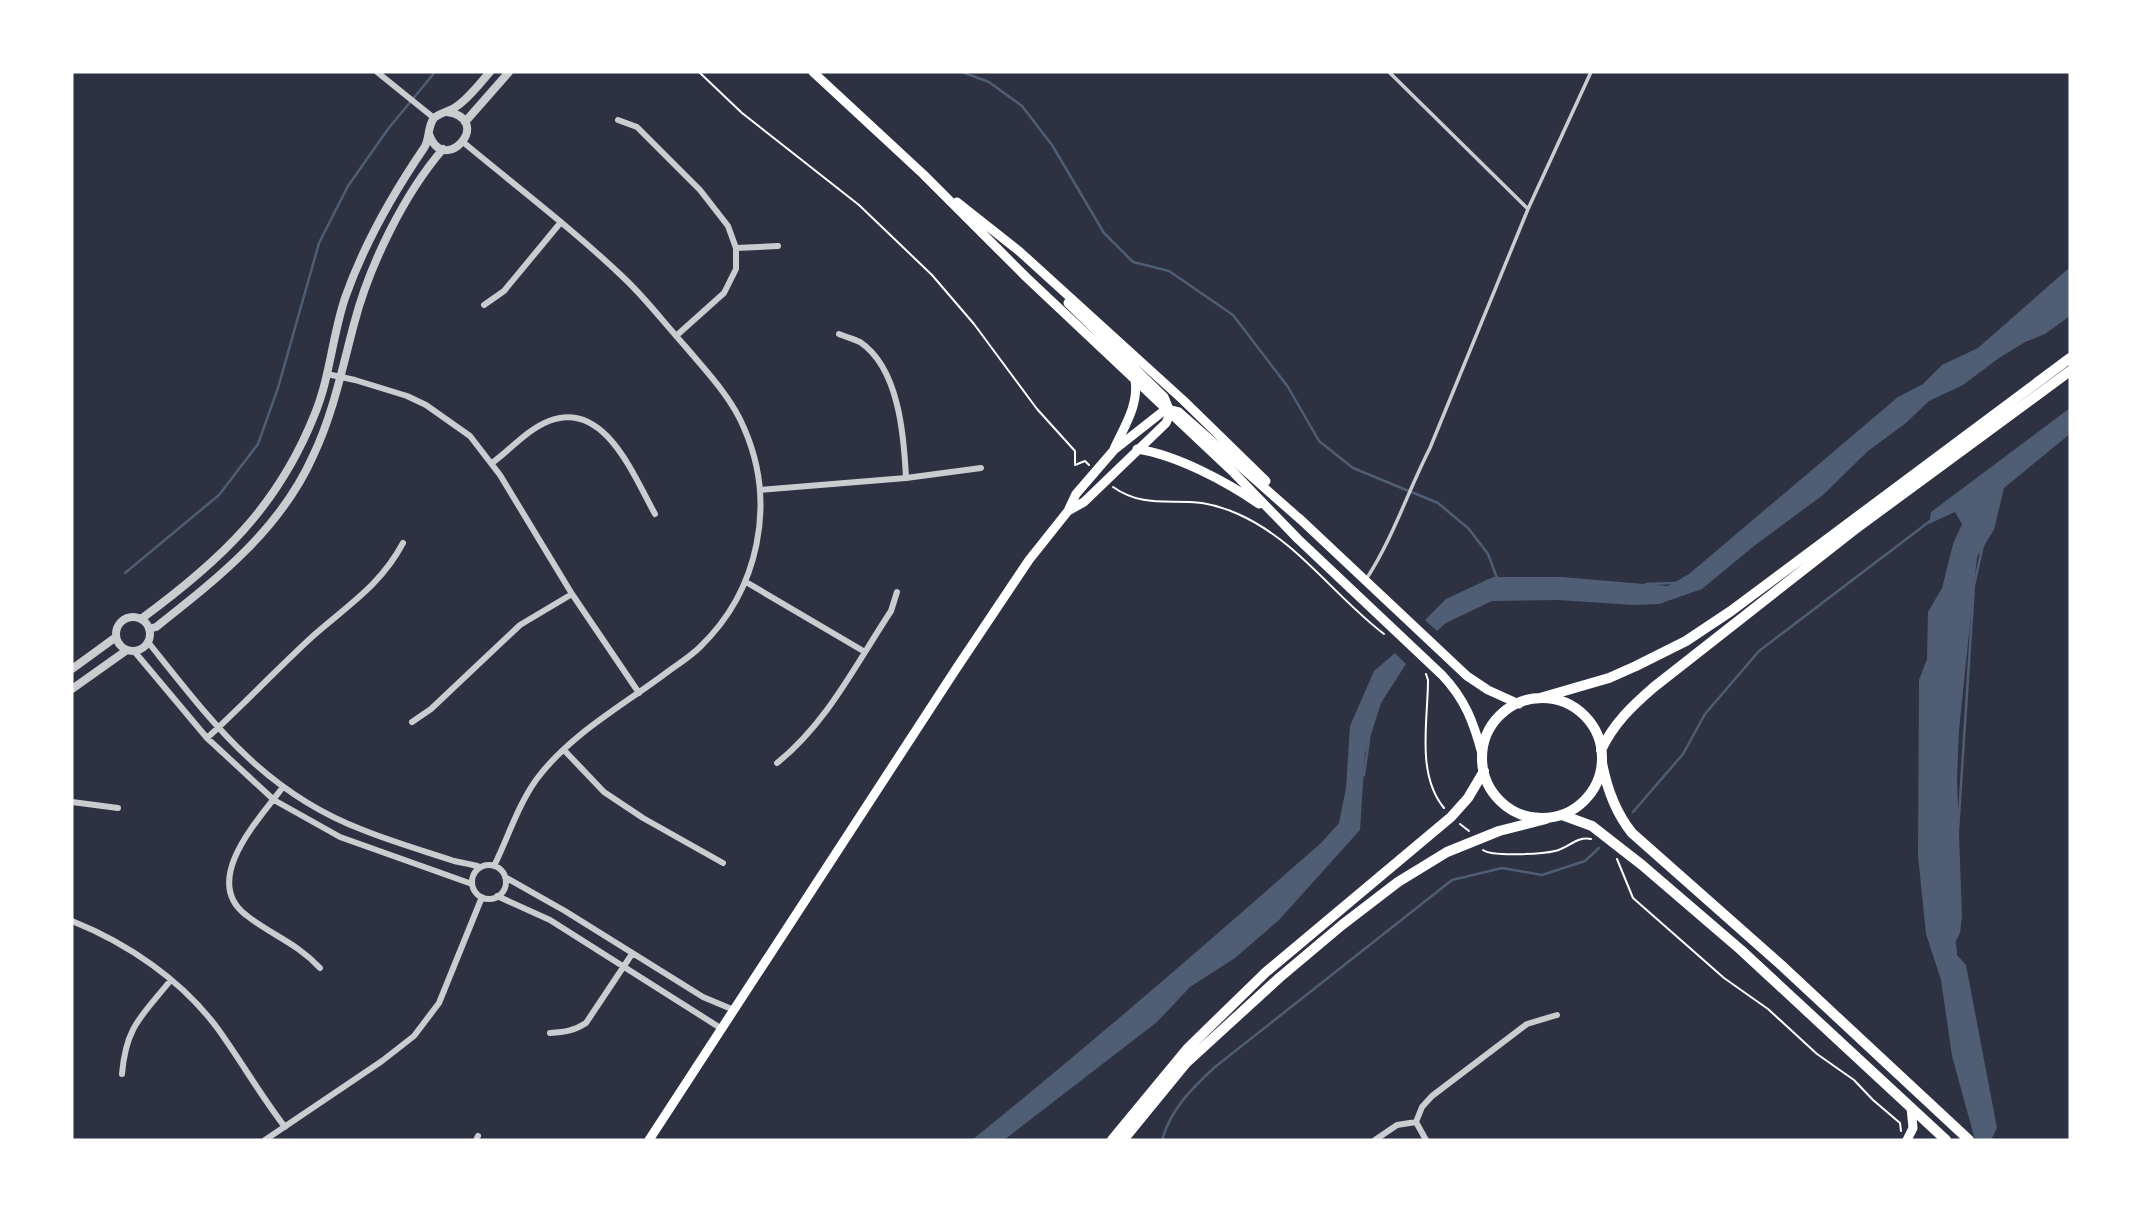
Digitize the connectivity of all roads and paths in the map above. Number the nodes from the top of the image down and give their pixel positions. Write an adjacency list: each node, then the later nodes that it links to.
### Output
1 (377, 72): 9 (street)
2 (490, 72): 8 (street)
3 (509, 72): 11 (street)
4 (699, 72): 34 (path)
5 (813, 72): 15 (main road)
6 (1389, 72): 16 (lane)
7 (1591, 72): 16 (lane)
8 (447, 112): 9 (street); 11 (street)
9 (434, 118): 12 (street)
10 (618, 120): 19 (street)
11 (465, 122): 13 (street)
12 (429, 134): 14 (street); 26 (street)
13 (463, 142): 14 (street); 17 (street)
14 (443, 149): 27 (street)
15 (923, 174): 20 (main road); 28 (main road)
16 (1528, 209): 43 (lane)
17 (561, 222): 21 (street); 23 (street)
18 (778, 246): 19 (street)
19 (736, 248): 23 (street)
20 (1019, 251): 29 (main road); 41 (main road)
21 (484, 305)
22 (839, 334): 35 (street)
23 (676, 336): 37 (street)
24 (2070, 358): 58 (highway)
25 (2070, 371): 64 (highway)
26 (327, 374): 27 (street); 47 (street)
27 (340, 377): 32 (street); 48 (street)
28 (1135, 380): 29 (main road); 31 (main road)
29 (1168, 410): 30 (main road); 31 (main road); 40 (main road); 41 (main road)
30 (1137, 449): 36 (main road); 40 (main road)
31 (1114, 450): 34 (main road)
32 (492, 463): 39 (street); 46 (street)
33 (981, 468): 35 (street)
34 (1094, 471): 38 (main road)
35 (906, 478): 37 (street)
36 (1105, 481): 38 (main road); 50 (path)
37 (760, 490): 44 (street)
38 (1068, 511): 91 (main road)
39 (655, 514)
40 (1278, 517): 65 (main road)
41 (1302, 521): 43 (main road)
42 (404, 543): 61 (street)
43 (1365, 580): 59 (main road)
44 (746, 583): 53 (street); 57 (street)
45 (897, 592): 53 (street)
46 (572, 594): 57 (street); 60 (street)
47 (141, 619): 48 (street); 49 (street)
48 (149, 629): 51 (street)
49 (116, 637): 52 (street); 54 (street)
50 (1391, 640)
51 (148, 642): 52 (street); 61 (street)
52 (131, 650): 56 (street); 62 (street)
53 (865, 652): 66 (street)
54 (72, 669)
55 (1423, 671): 74 (path)
56 (72, 689)
57 (639, 693): 63 (street)
58 (1540, 698): 59 (highway); 64 (highway)
59 (1519, 704): 65 (highway)
60 (412, 722)
61 (217, 728): 62 (street); 69 (street)
62 (207, 738): 70 (street)
63 (564, 750): 79 (street); 80 (street)
64 (1601, 750): 67 (highway)
65 (1482, 754): 68 (highway)
66 (777, 763)
67 (1602, 763): 73 (highway); 107 (main road)
68 (1484, 771): 74 (highway); 75 (highway)
69 (283, 787): 70 (street); 81 (street)
70 (274, 800): 83 (street); 89 (street)
71 (72, 802): 72 (street)
72 (118, 807)
73 (1562, 815): 75 (highway); 96 (main road)
74 (1451, 817): 76 (path); 102 (highway)
75 (1546, 818): 76 (highway)
76 (1476, 839): 77 (path); 103 (highway)
77 (1599, 842)
78 (1615, 856): 99 (path)
79 (723, 863)
80 (494, 866): 81 (street); 82 (street)
81 (480, 867): 83 (street)
82 (505, 877): 84 (street); 87 (street)
83 (472, 884): 85 (street)
84 (497, 896): 85 (street); 88 (street)
85 (482, 897): 98 (street)
86 (72, 920): 90 (street)
87 (632, 954): 88 (street); 91 (street)
88 (624, 966): 93 (street); 94 (street)
89 (320, 968)
90 (170, 981): 95 (street); 98 (street)
91 (734, 1010): 93 (main road)
92 (1557, 1014): 97 (street)
93 (722, 1029): 101 (main road)
94 (550, 1033)
95 (122, 1074)
96 (1911, 1107): 99 (main road); 106 (main road)
97 (1416, 1122): 104 (street); 105 (street)
98 (285, 1127): 100 (street)
99 (1904, 1139)
100 (265, 1140)
101 (649, 1140)
102 (1112, 1140)
103 (1123, 1140)
104 (1375, 1140)
105 (1426, 1140)
106 (1946, 1140)
107 (1969, 1140)

